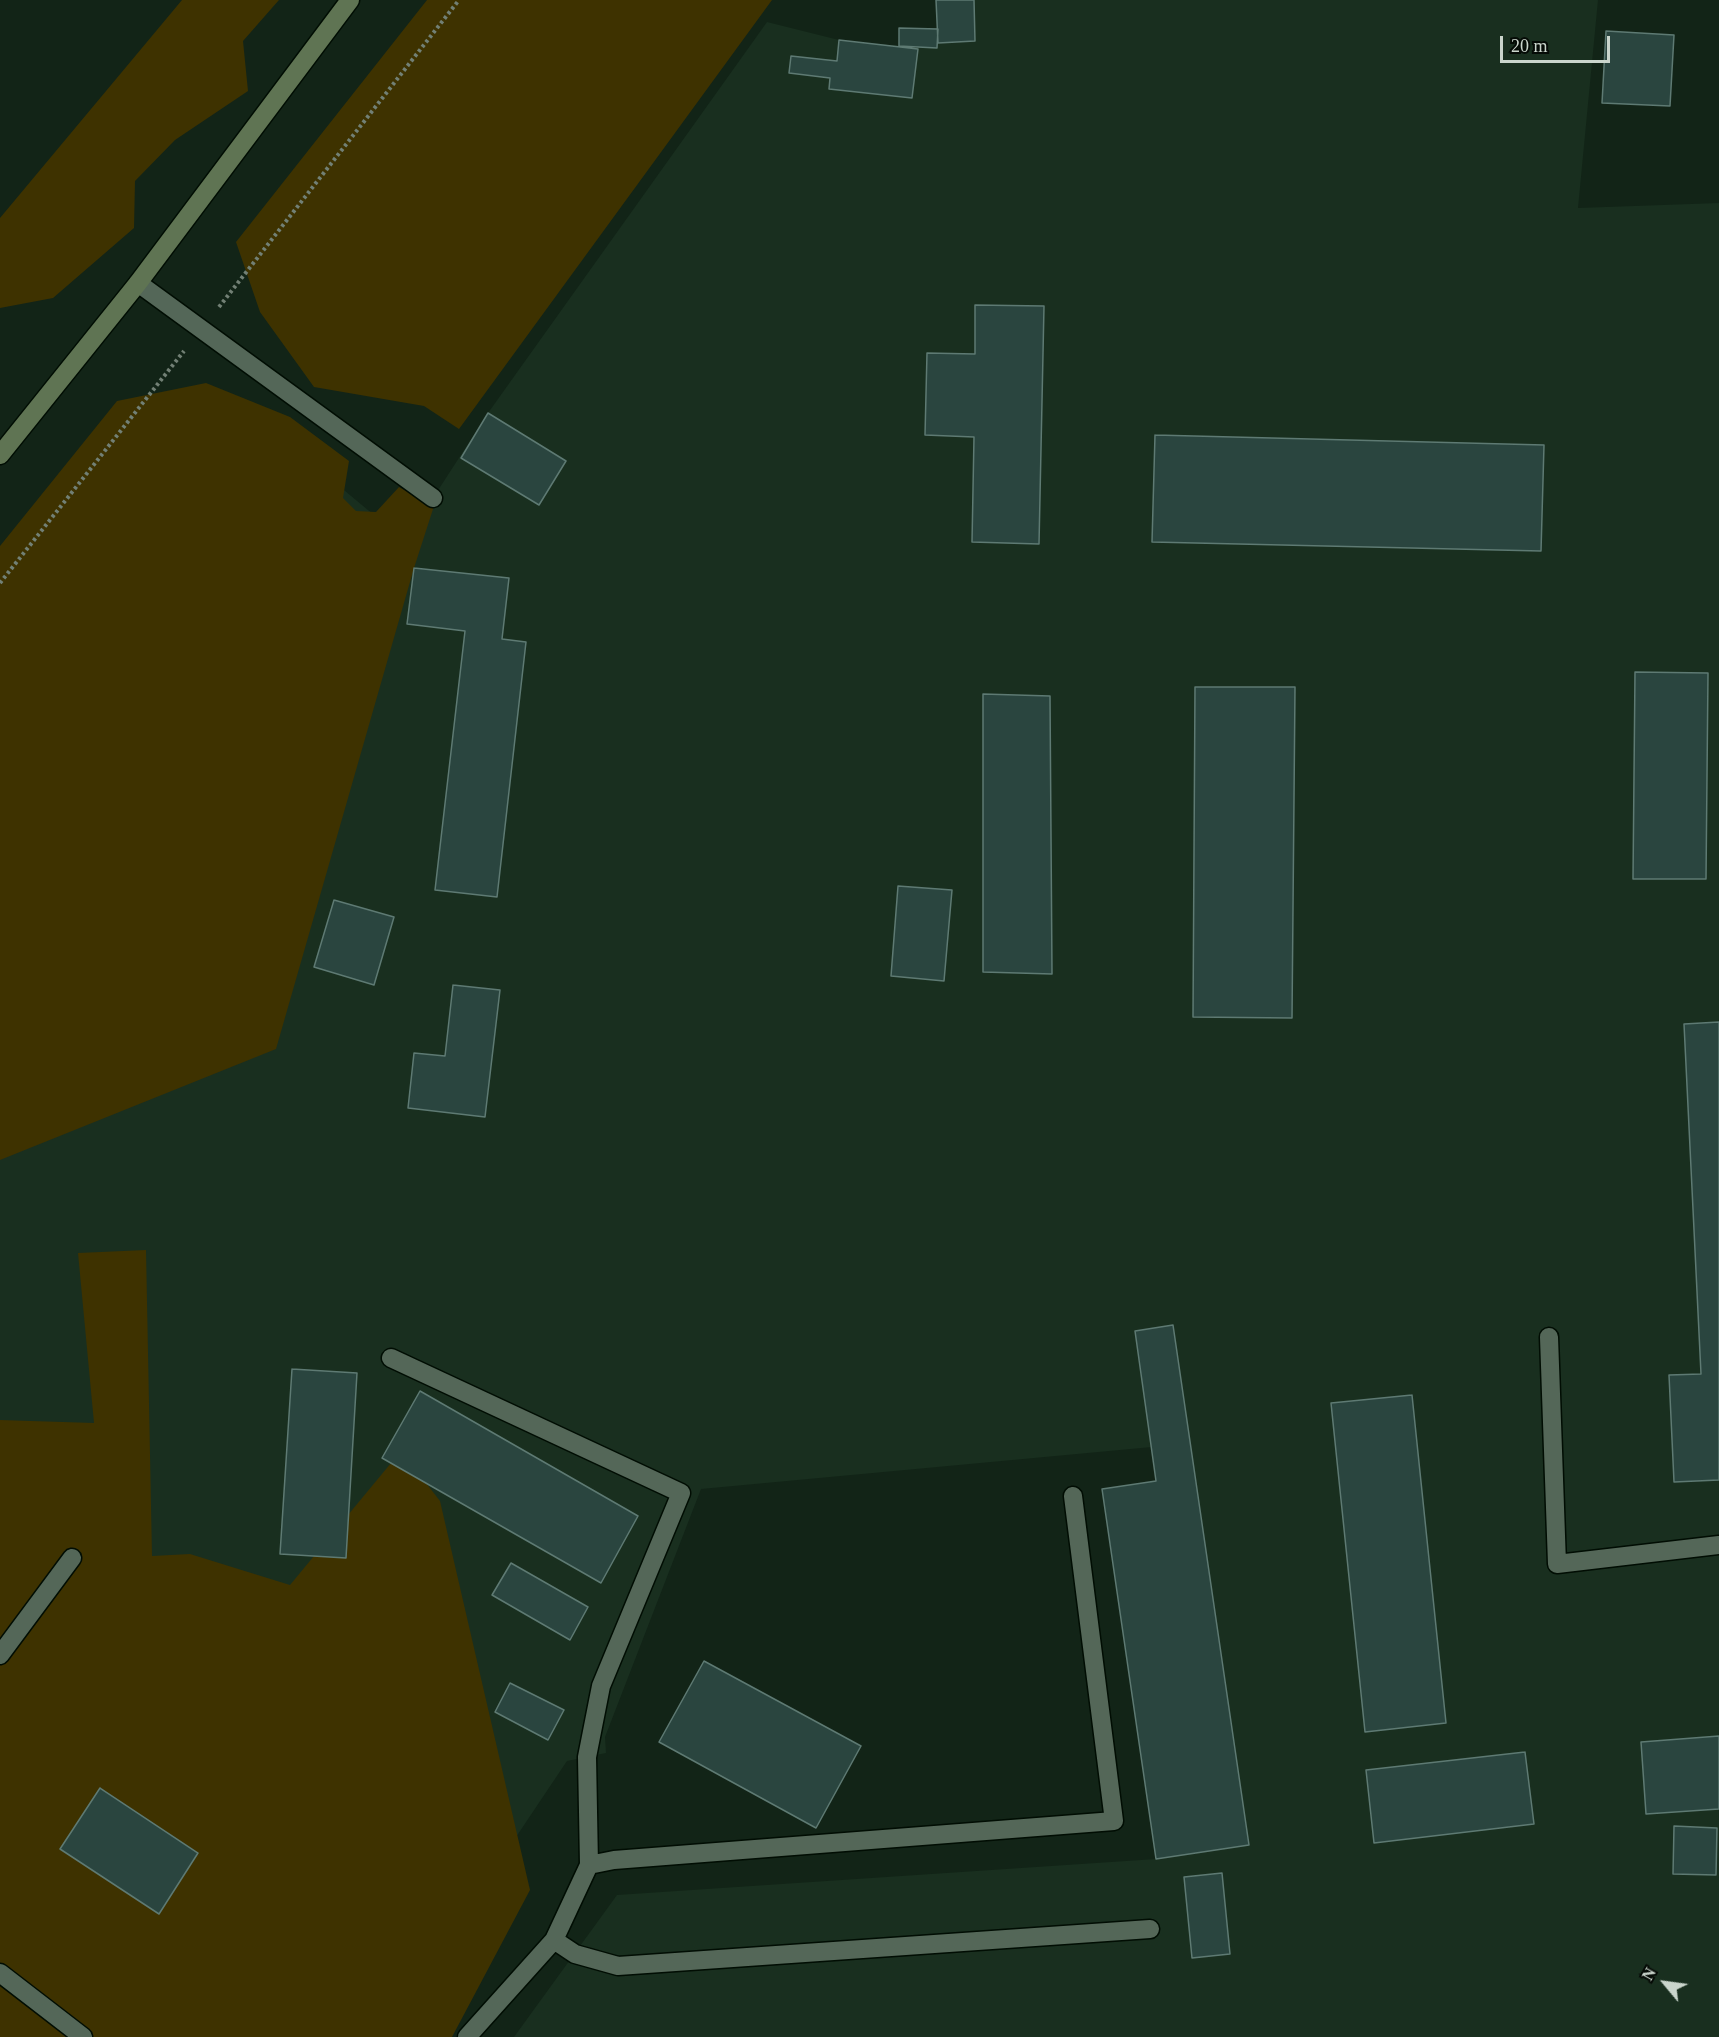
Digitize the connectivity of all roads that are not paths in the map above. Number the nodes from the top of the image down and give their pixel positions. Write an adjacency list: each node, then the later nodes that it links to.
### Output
1 (350, 0): 2 (main road)
2 (138, 283): 3 (main road); 4 (lane)
3 (0, 455)
4 (433, 498)
5 (1549, 1336): 8 (lane)
6 (391, 1358): 11 (lane)
7 (1073, 1496): 11 (lane)
8 (1719, 1545)
9 (72, 1558): 10 (lane)
10 (0, 1655)
11 (589, 1865): 13 (lane)
12 (1150, 1929): 13 (lane)
13 (554, 1940): 16 (lane)
14 (0, 1973): 15 (lane)
15 (82, 2037)
16 (467, 2037)

